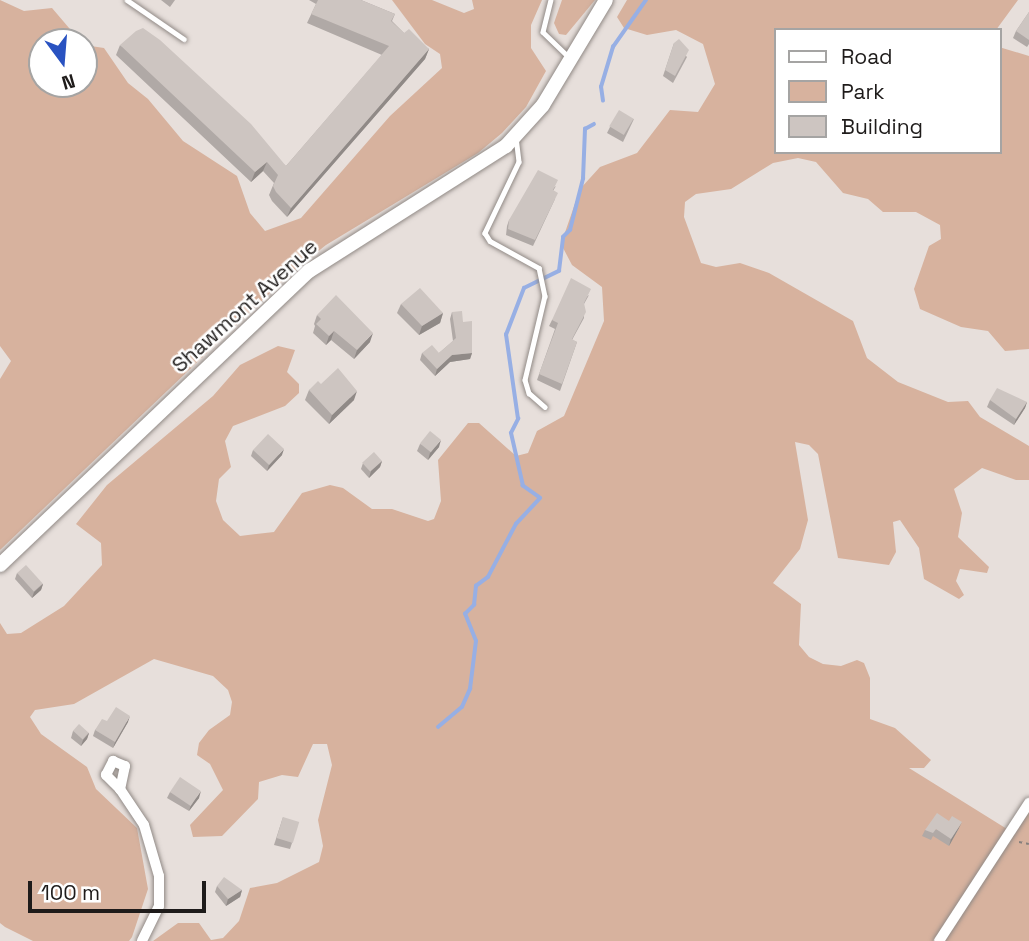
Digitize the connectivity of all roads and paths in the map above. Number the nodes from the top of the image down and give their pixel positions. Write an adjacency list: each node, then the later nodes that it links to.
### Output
1 (127, 0): 4 (lane)
2 (551, 0): 5 (lane)
3 (606, 0): 5 (main road, Shawmont Avenue)
4 (184, 39)
5 (570, 59): 6 (main road, Shawmont Avenue)
6 (516, 136): 7 (lane); 8 (main road, Shawmont Avenue)
7 (545, 407)
8 (0, 565)
9 (120, 789): 13 (street)
10 (1029, 803): 11 (street)
11 (1008, 838): 12 (path); 14 (street)
12 (1029, 845)
13 (142, 941)
14 (939, 941)

